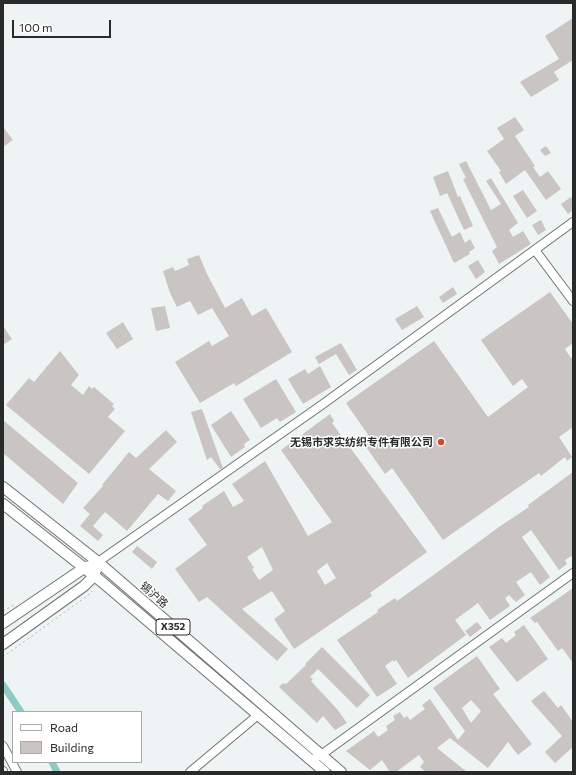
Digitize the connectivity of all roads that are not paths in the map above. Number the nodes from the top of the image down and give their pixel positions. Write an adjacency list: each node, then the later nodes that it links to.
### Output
1 (573, 222): 2 (street)
2 (535, 250): 3 (street); 6 (street)
3 (573, 301)
4 (3, 487): 6 (main road, 锡沪路 / X352)
5 (3, 504): 7 (main road, X352)
6 (98, 562): 7 (main road); 9 (main road); 14 (main road, 锡沪路 / X352)
7 (84, 568): 9 (main road, X352); 10 (main road)
8 (573, 573): 14 (street)
9 (94, 576): 11 (main road); 12 (main road, X352)
10 (3, 624)
11 (3, 644)
12 (258, 715): 15 (main road, X352); 19 (street)
13 (3, 746): 17 (street)
14 (321, 755): 15 (street); 21 (main road, 锡沪路 / X352)
15 (311, 760): 20 (main road, X352)
16 (12, 763): 18 (street)
17 (12, 763)
18 (17, 772)
19 (190, 772)
20 (325, 772)
21 (341, 772)

